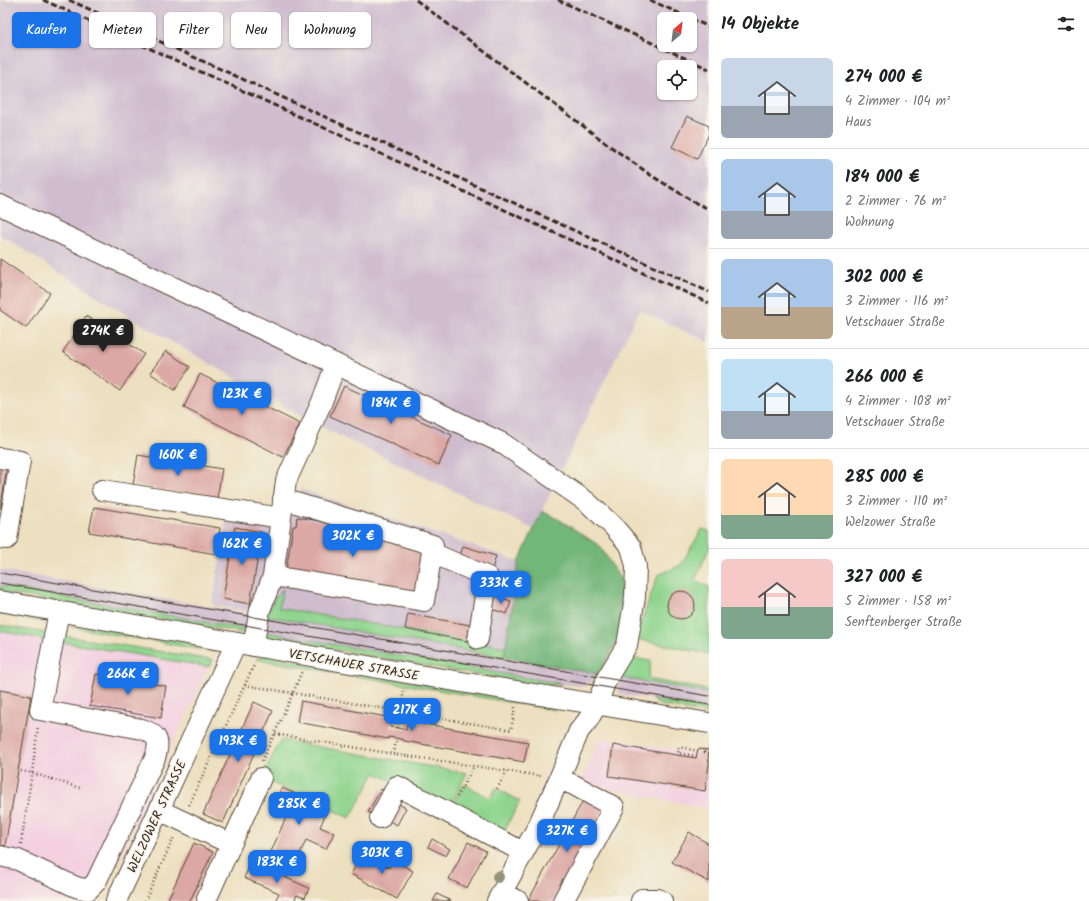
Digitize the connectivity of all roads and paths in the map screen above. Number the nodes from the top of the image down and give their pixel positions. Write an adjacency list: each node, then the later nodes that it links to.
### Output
1 (0, 205): 2 (street)
2 (336, 364): 5 (street, WELZOWER STRASSE); 15 (street)
3 (0, 458): 6 (street)
4 (102, 490): 5 (street)
5 (282, 509): 7 (street); 8 (street, WELZOWER STRASSE)
6 (0, 538)
7 (432, 553): 8 (street); 11 (street)
8 (273, 576): 12 (street, WELZOWER STRASSE)
9 (0, 601): 10 (street, VETSCHAUER STRASSE)
10 (59, 611): 12 (street, VETSCHAUER STRASSE); 17 (street)
11 (478, 640)
12 (243, 652): 13 (street, VETSCHAUER STRASSE); 14 (path); 36 (street, WELZOWER STRASSE)
13 (407, 673): 15 (street, VETSCHAUER STRASSE); 18 (path)
14 (245, 686): 18 (path); 39 (path)
15 (597, 704): 19 (street, VETSCHAUER STRASSE); 33 (street)
16 (515, 707): 18 (path)
17 (40, 710): 31 (path); 42 (street)
18 (400, 712): 20 (path)
19 (709, 723)
20 (398, 728)
21 (275, 734): 26 (path)
22 (396, 738): 26 (path)
23 (698, 751): 27 (path)
24 (704, 752): 25 (path)
25 (709, 752)
26 (394, 754): 28 (path)
27 (697, 756)
28 (474, 766): 30 (path); 37 (path)
29 (21, 770): 31 (path)
30 (507, 771): 33 (path); 35 (path)
31 (32, 773): 34 (path); 42 (path)
32 (261, 778): 40 (street)
33 (552, 778): 41 (street); 47 (street)
34 (80, 788)
35 (497, 789)
36 (159, 810): 39 (street); 45 (street, WELZOWER STRASSE)
37 (448, 814): 38 (street); 41 (street)
38 (380, 818)
39 (182, 821): 40 (street); 46 (path)
40 (231, 844): 43 (street)
41 (523, 852): 44 (street)
42 (9, 858)
43 (207, 898)
44 (506, 898)
45 (116, 901)
46 (145, 901)
47 (563, 901)
48 (641, 901): 49 (street)
49 (662, 901)

